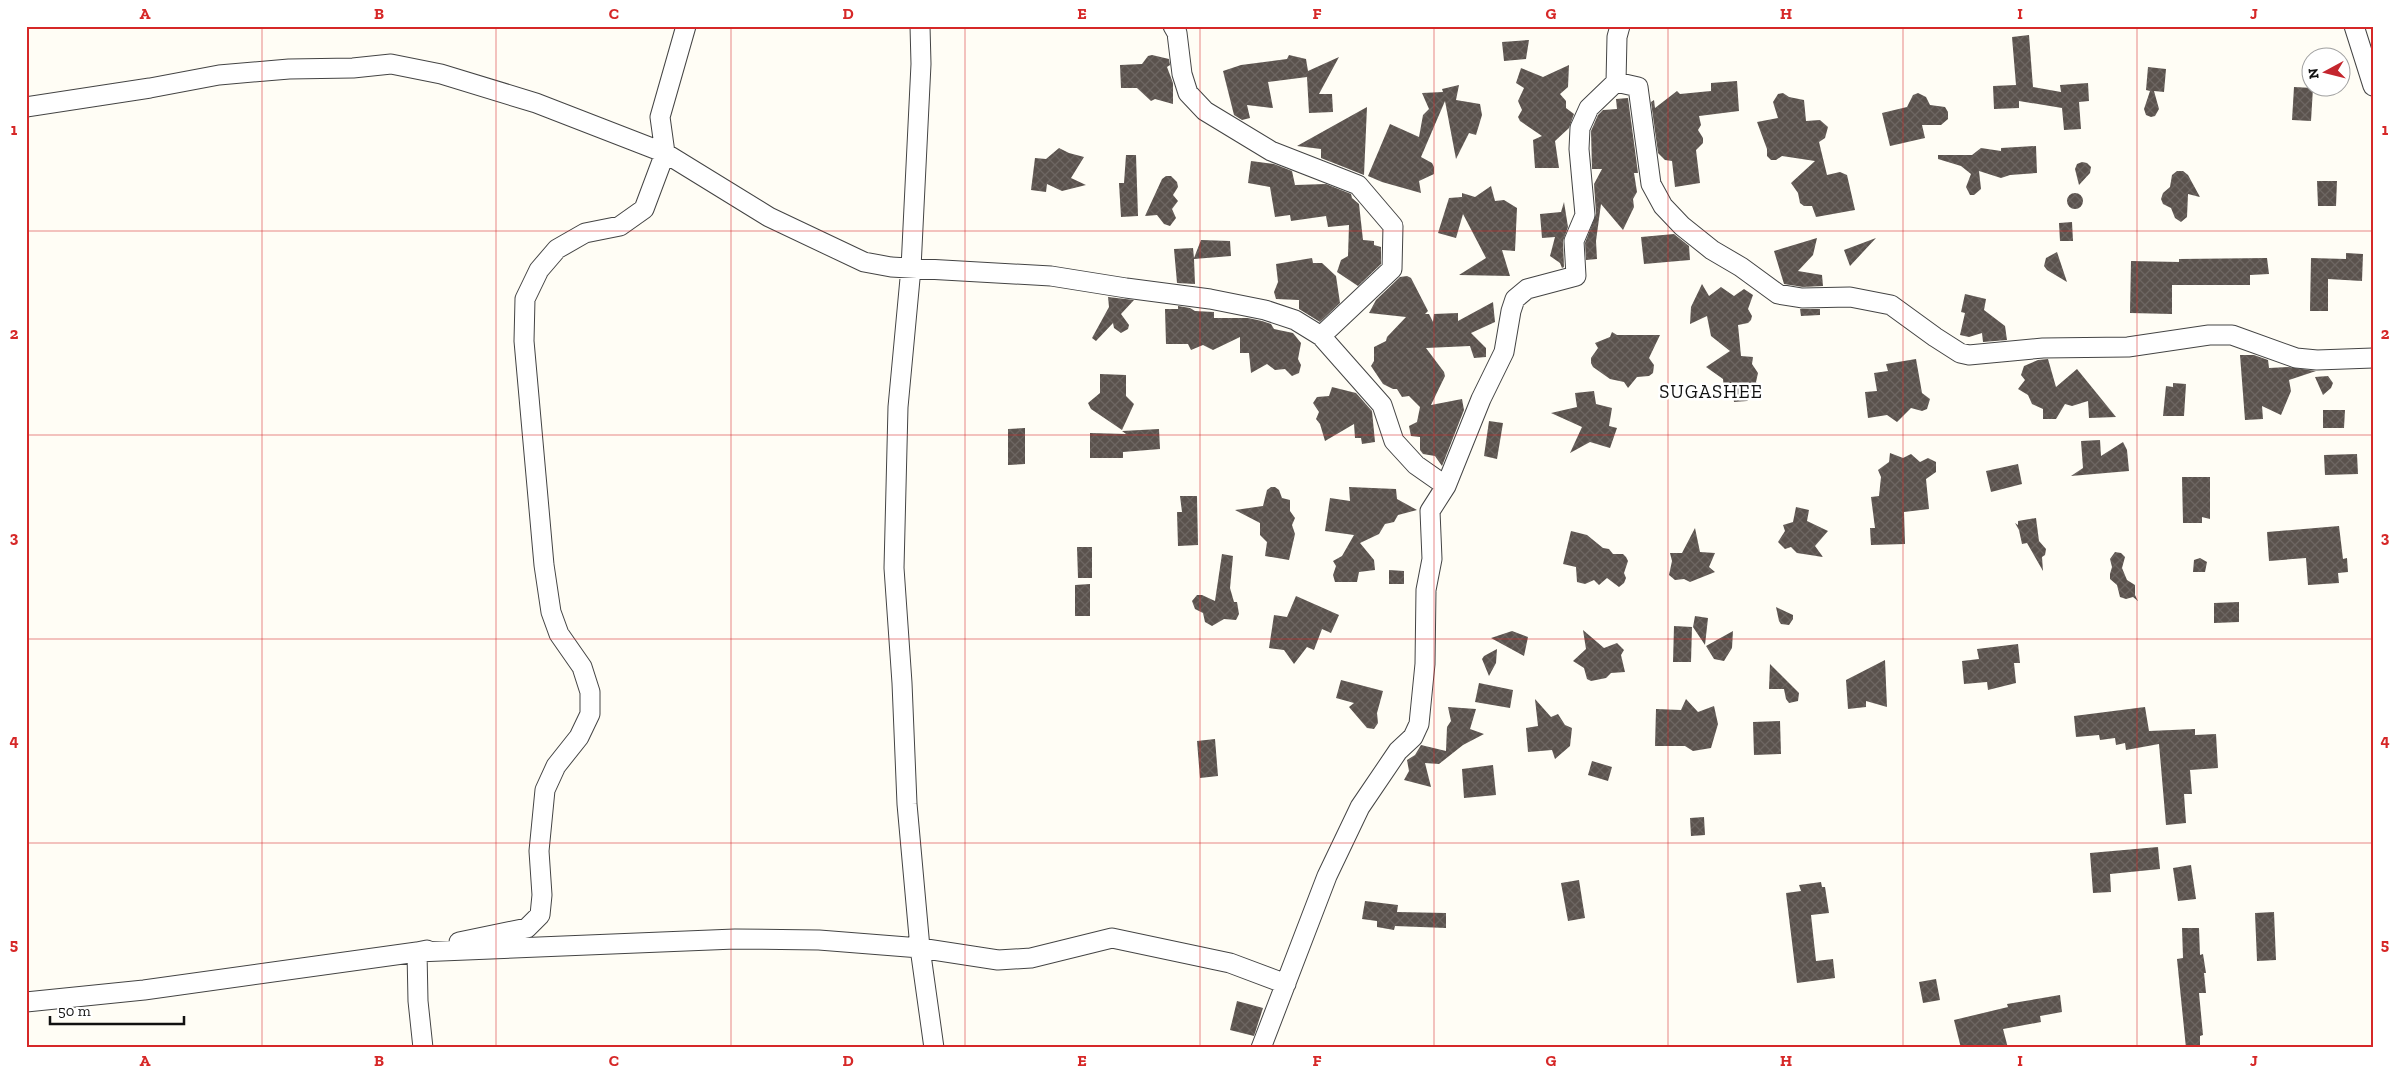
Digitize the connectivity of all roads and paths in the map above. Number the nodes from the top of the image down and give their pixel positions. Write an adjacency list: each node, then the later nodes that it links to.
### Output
1 (686, 26): 9 (street)
2 (920, 26): 10 (street)
3 (1173, 26): 11 (street)
4 (1620, 26): 6 (street)
5 (2354, 26): 7 (street)
6 (1616, 82): 12 (street); 13 (street)
7 (2373, 86)
8 (26, 107): 9 (street)
9 (665, 153): 10 (street); 15 (street)
10 (911, 268): 11 (street); 14 (street)
11 (1321, 336): 13 (street)
12 (2373, 358)
13 (1446, 486): 16 (street)
14 (920, 948): 15 (street); 16 (street); 19 (street)
15 (416, 952): 17 (street); 18 (street)
16 (1286, 984): 20 (street)
17 (26, 1002)
18 (423, 1048)
19 (934, 1048)
20 (1261, 1048)

